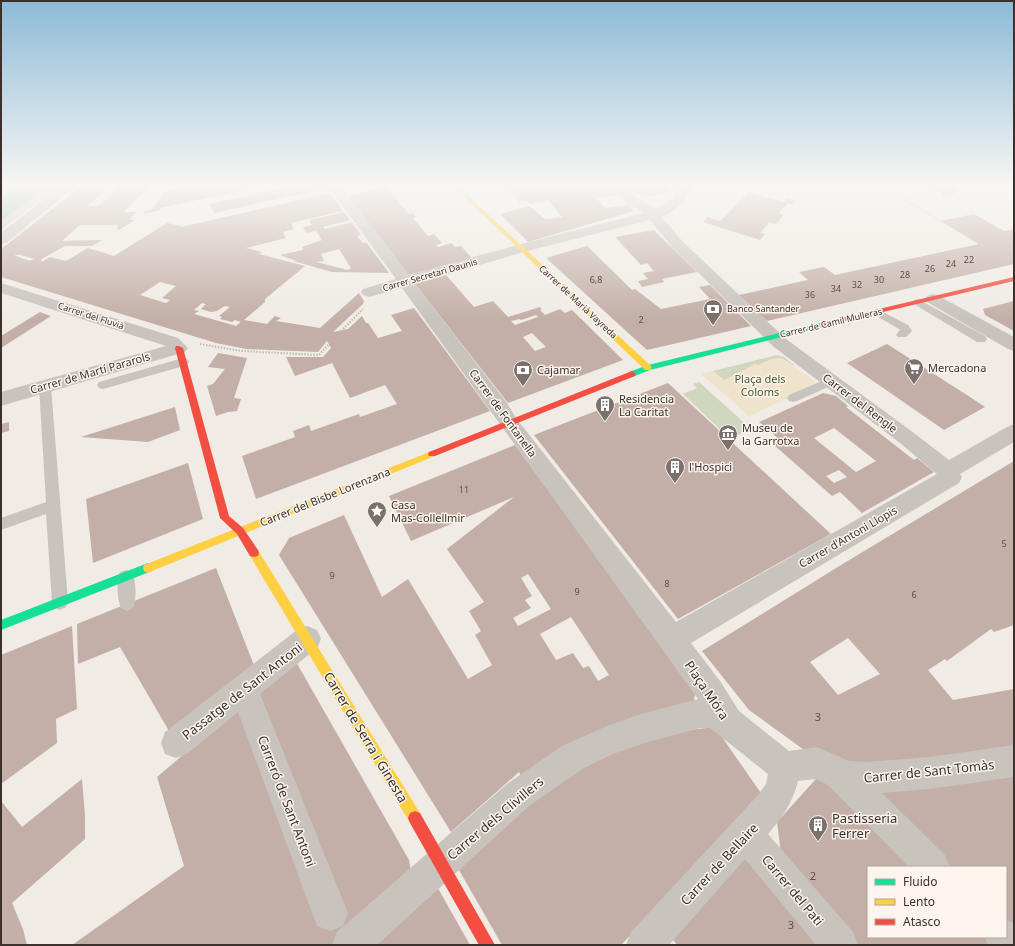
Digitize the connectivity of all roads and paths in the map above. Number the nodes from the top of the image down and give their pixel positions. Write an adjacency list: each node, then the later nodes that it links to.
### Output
1 (14, 230): 7 (street)
2 (367, 230): 11 (street, Carrer de Fontanella)
3 (503, 230): 8 (main road, Carrer de Marià Vayreda)
4 (596, 230): 8 (street, Carrer Secretari Daunis)
5 (666, 230): 18 (street, Carrer del Rengle)
6 (957, 230): 9 (path)
7 (1, 240)
8 (522, 248): 11 (street, Carrer Secretari Daunis); 23 (main road, Carrer de Marià Vayreda)
9 (1014, 264)
10 (1014, 279): 14 (main road, Carrer de Camil Mulleras)
11 (405, 282): 13 (street, Carrer Secretari Daunis); 29 (street, Carrer de Fontanella)
12 (1, 288): 22 (street, Carrer del Fluvià)
13 (369, 292): 16 (path)
14 (926, 300): 15 (main road, Carrer de Camil Mulleras); 19 (lane); 21 (street)
15 (878, 312): 17 (lane); 18 (main road, Carrer de Camil Mulleras)
16 (340, 331)
17 (902, 335)
18 (772, 336): 23 (main road, Carrer de Camil Mulleras); 24 (street, Carrer del Rengle)
19 (981, 339)
20 (329, 344): 22 (path)
21 (1014, 345)
22 (178, 351): 25 (lane); 26 (street, Carrer de Martí Pararols); 34 (main road, Carrer de Serra i Ginesta)
23 (648, 368): 29 (main road, Carrer del Bisbe Lorenzana)
24 (831, 381): 27 (lane); 31 (street, Carrer del Rengle)
25 (103, 385)
26 (45, 386): 28 (street, Carrer de Martí Pararols); 32 (lane)
27 (793, 398)
28 (1, 399)
29 (509, 423): 34 (main road, Carrer del Bisbe Lorenzana); 40 (street, Carrer de Fontanella)
30 (1014, 432): 31 (street, Carrer d'Antoni Llopis)
31 (948, 471): 40 (street, Carrer d'Antoni Llopis)
32 (53, 506): 33 (lane); 36 (lane)
33 (1, 524)
34 (240, 531): 35 (main road, Carrer del Bisbe Lorenzana); 39 (main road, Carrer de Serra i Ginesta)
35 (126, 577): 36 (main road, Carrer del Bisbe Lorenzana); 37 (lane)
36 (60, 602): 38 (main road, Carrer del Bisbe Lorenzana)
37 (127, 603)
38 (1, 625)
39 (307, 639): 41 (street, Passatge de Sant Antoni); 49 (main road, Carrer de Serra i Ginesta)
40 (678, 647): 42 (street, Plaça Móra)
41 (244, 689): 43 (street, Passatge de Sant Antoni); 50 (street, Carreró de Sant Antoni)
42 (728, 722): 45 (street, Plaça Móra); 49 (street, Carrer dels Clivillers)
43 (176, 743)
44 (1014, 761): 46 (street, Carrer de Sant Tomàs)
45 (784, 772): 46 (street, Carrer de Sant Tomàs); 47 (street, Carrer de Bellaire)
46 (838, 772): 48 (street)
47 (746, 834): 51 (street, Carrer de Bellaire); 53 (street, Carrer del Pati)
48 (932, 866)
49 (434, 870): 50 (street, Carrer dels Clivillers); 52 (main road, Carrer de Serra i Ginesta)
50 (341, 936)
51 (652, 942)
52 (487, 945)
53 (840, 945)

